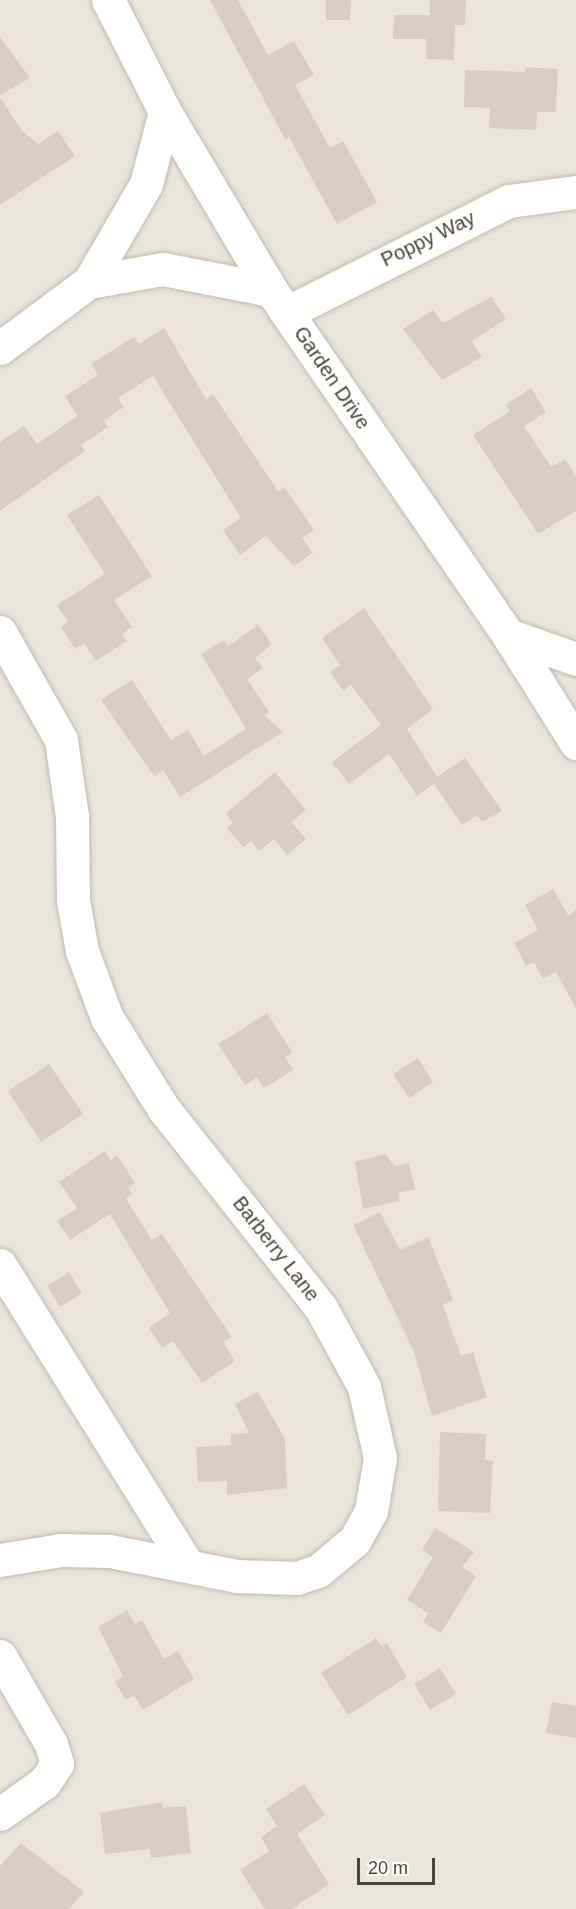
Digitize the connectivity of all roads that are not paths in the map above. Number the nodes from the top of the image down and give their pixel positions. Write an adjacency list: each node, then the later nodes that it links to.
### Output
1 (108, 0): 2 (street, Garden Drive)
2 (165, 111): 4 (street); 5 (street, Garden Drive)
3 (576, 192): 5 (street, Poppy Way)
4 (89, 282): 5 (street); 6 (street)
5 (279, 301): 8 (street, Garden Drive)
6 (0, 348)
7 (0, 632): 13 (street, Barberry Lane)
8 (508, 635): 9 (street); 10 (street, Garden Drive)
9 (576, 659)
10 (576, 743)
11 (0, 1265): 13 (street)
12 (0, 1560): 13 (street, Barberry Lane)
13 (188, 1566)
14 (0, 1656): 15 (street)
15 (0, 1814)

